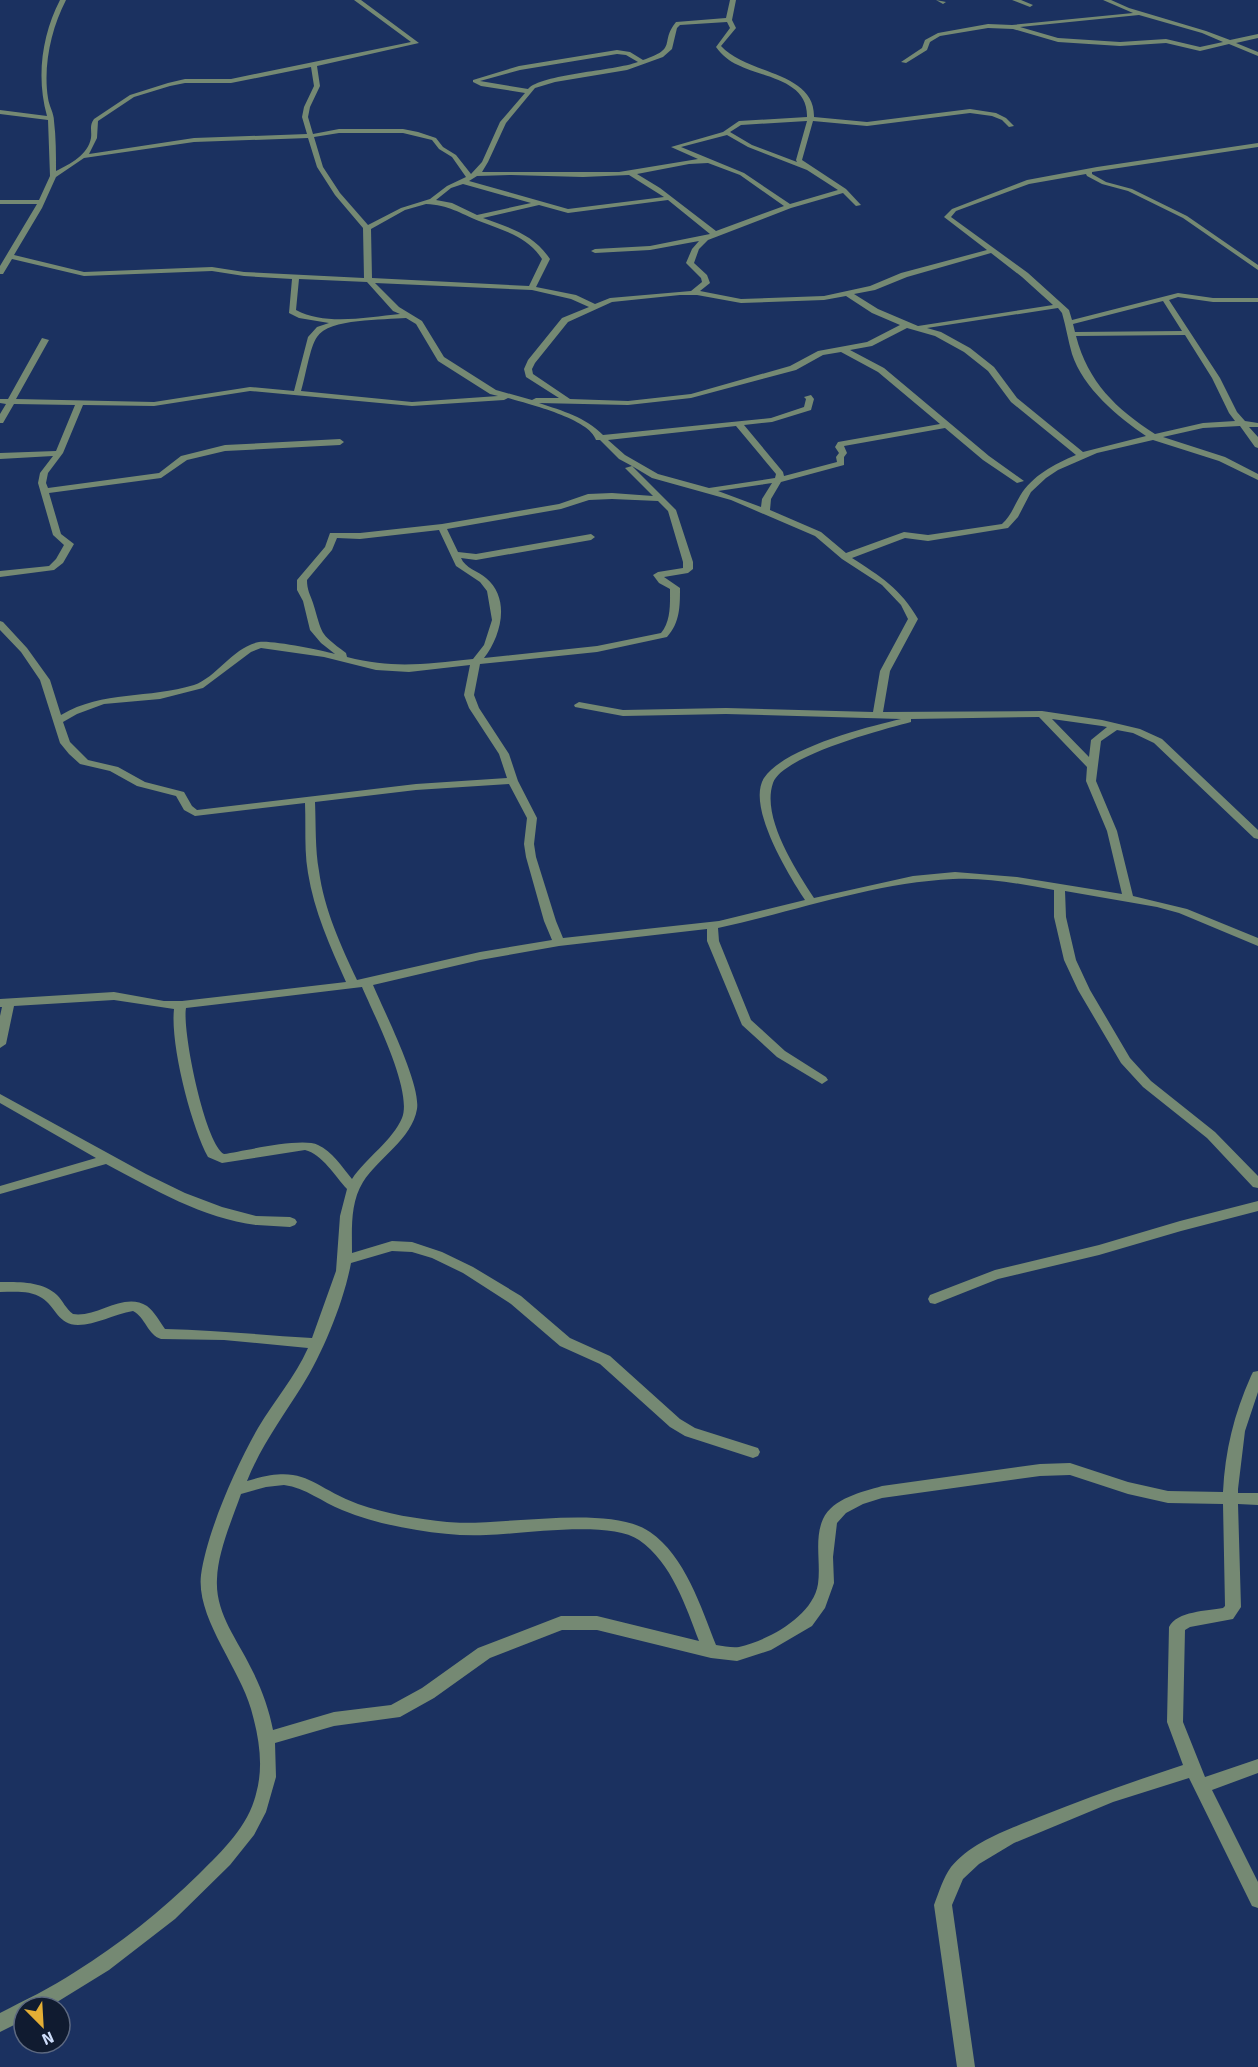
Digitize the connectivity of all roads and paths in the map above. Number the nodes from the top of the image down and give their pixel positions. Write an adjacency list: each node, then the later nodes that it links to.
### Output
1 (63, 0): 18 (street)
2 (357, 0): 15 (street)
3 (733, 0): 8 (street)
4 (1015, 0): 6 (street)
5 (1106, 0): 7 (street)
6 (1030, 5)
7 (1143, 14): 9 (street); 11 (street)
8 (729, 20): 14 (street); 19 (street)
9 (1009, 27): 11 (street); 13 (street)
10 (1258, 36): 11 (street)
11 (1227, 43): 12 (street)
12 (1258, 54)
13 (904, 62)
14 (643, 63): 16 (street); 16 (street)
15 (314, 65): 22 (street); 24 (street)
16 (527, 92): 30 (street)
17 (0, 112): 18 (street)
18 (51, 118): 29 (street)
19 (810, 118): 20 (street); 21 (street); 26 (street)
20 (1011, 126)
21 (727, 133): 25 (street); 26 (street)
22 (310, 136): 24 (street); 30 (street); 41 (street)
23 (1258, 146): 27 (street)
24 (80, 158): 29 (street)
25 (711, 161): 28 (street); 39 (street)
26 (807, 168): 32 (street)
27 (1089, 171): 45 (street); 48 (street)
28 (631, 173): 30 (street); 33 (street)
29 (53, 176): 35 (street)
30 (472, 176): 31 (street)
31 (461, 181): 36 (street); 37 (street)
32 (844, 190): 38 (street); 39 (street)
33 (670, 198): 37 (street); 42 (street)
34 (0, 202): 35 (street)
35 (42, 202): 46 (street)
36 (425, 202): 40 (street); 41 (street)
37 (537, 203): 40 (street)
38 (858, 205)
39 (789, 207): 42 (street)
40 (476, 217): 53 (street)
41 (367, 228): 52 (street)
42 (714, 233): 43 (street)
43 (705, 238): 44 (street); 54 (street)
44 (594, 251)
45 (991, 251): 55 (street); 59 (street)
46 (10, 256): 50 (street); 51 (street)
47 (1258, 257): 48 (street)
48 (1241, 258): 49 (street)
49 (1258, 268)
50 (0, 272)
51 (297, 276): 52 (street); 61 (street)
52 (368, 279): 53 (street); 60 (street)
53 (532, 288): 58 (street)
54 (693, 293): 55 (street); 58 (street)
55 (849, 294): 63 (street)
56 (1165, 299): 57 (street); 62 (street); 65 (street)
57 (1258, 300)
58 (594, 306): 74 (street)
59 (1059, 306): 62 (street); 64 (street)
60 (409, 316): 61 (street); 70 (street)
61 (346, 320): 69 (street)
62 (1068, 323): 66 (street)
63 (906, 325): 64 (street); 68 (street)
64 (917, 328): 86 (street)
65 (1188, 333): 66 (street); 77 (street)
66 (1071, 334): 81 (street)
67 (45, 340): 73 (street)
68 (842, 349): 74 (street); 79 (street)
69 (297, 393): 70 (street); 75 (street)
70 (509, 397): 74 (street); 82 (street)
71 (808, 397): 78 (street)
72 (0, 400): 73 (street)
73 (10, 401): 75 (street); 76 (street)
74 (569, 401)
75 (80, 403): 85 (street)
76 (0, 421)
77 (1240, 422): 80 (street); 81 (street); 84 (street)
78 (738, 423): 82 (street); 90 (street)
79 (947, 425): 90 (street); 91 (street)
80 (1258, 425)
81 (1153, 437): 86 (street); 89 (street)
82 (599, 438): 88 (street)
83 (340, 442): 93 (street)
84 (1258, 445)
85 (59, 453): 87 (street); 93 (street)
86 (1081, 455): 99 (street)
87 (0, 456)
88 (622, 457): 92 (street); 94 (street)
89 (1258, 477)
90 (778, 480): 92 (street); 95 (street)
91 (1020, 481)
92 (706, 490): 99 (street)
93 (44, 491): 100 (street)
94 (662, 499): 96 (street); 103 (street)
95 (766, 509)
96 (442, 527): 98 (street); 102 (street)
97 (591, 537): 98 (street)
98 (454, 554): 103 (street)
99 (844, 557): 106 (street)
100 (0, 574)
101 (0, 624): 108 (street)
102 (352, 661): 103 (street); 108 (street)
103 (475, 663): 111 (street)
104 (579, 705): 106 (street)
105 (1042, 714): 107 (street); 109 (street); 110 (street)
106 (877, 715): 107 (street)
107 (920, 716): 116 (street)
108 (58, 721): 112 (street)
109 (1116, 726): 110 (street); 113 (street)
110 (1091, 765): 115 (street)
111 (513, 782): 112 (street); 118 (street)
112 (310, 798): 120 (street)
113 (1258, 836)
114 (1059, 886): 115 (street); 116 (street); 127 (street)
115 (1128, 898): 119 (street)
116 (811, 901): 117 (street)
117 (712, 925): 118 (street); 124 (street)
118 (559, 942): 120 (street)
119 (1258, 942)
120 (360, 984): 122 (street); 128 (street)
121 (4, 1002): 122 (street); 123 (street)
122 (182, 1005): 128 (street)
123 (0, 1044)
124 (822, 1080)
125 (0, 1098): 126 (street)
126 (108, 1159): 129 (street); 131 (street)
127 (1258, 1184)
128 (353, 1188): 132 (street)
129 (0, 1190)
130 (1258, 1206): 134 (street)
131 (290, 1222)
132 (345, 1260): 135 (street); 137 (street)
133 (0, 1287): 135 (street)
134 (935, 1299)
135 (315, 1343): 138 (street)
136 (1258, 1376): 139 (street)
137 (753, 1452)
138 (235, 1490): 141 (street); 142 (street)
139 (1230, 1499): 140 (street); 141 (street); 144 (street)
140 (1258, 1499)
141 (711, 1651): 142 (street)
142 (268, 1738): 147 (street)
143 (1258, 1766): 145 (street)
144 (1193, 1768): 145 (street); 148 (street)
145 (1201, 1786): 146 (street)
146 (1258, 1900)
147 (52, 1995)
148 (966, 2067)

